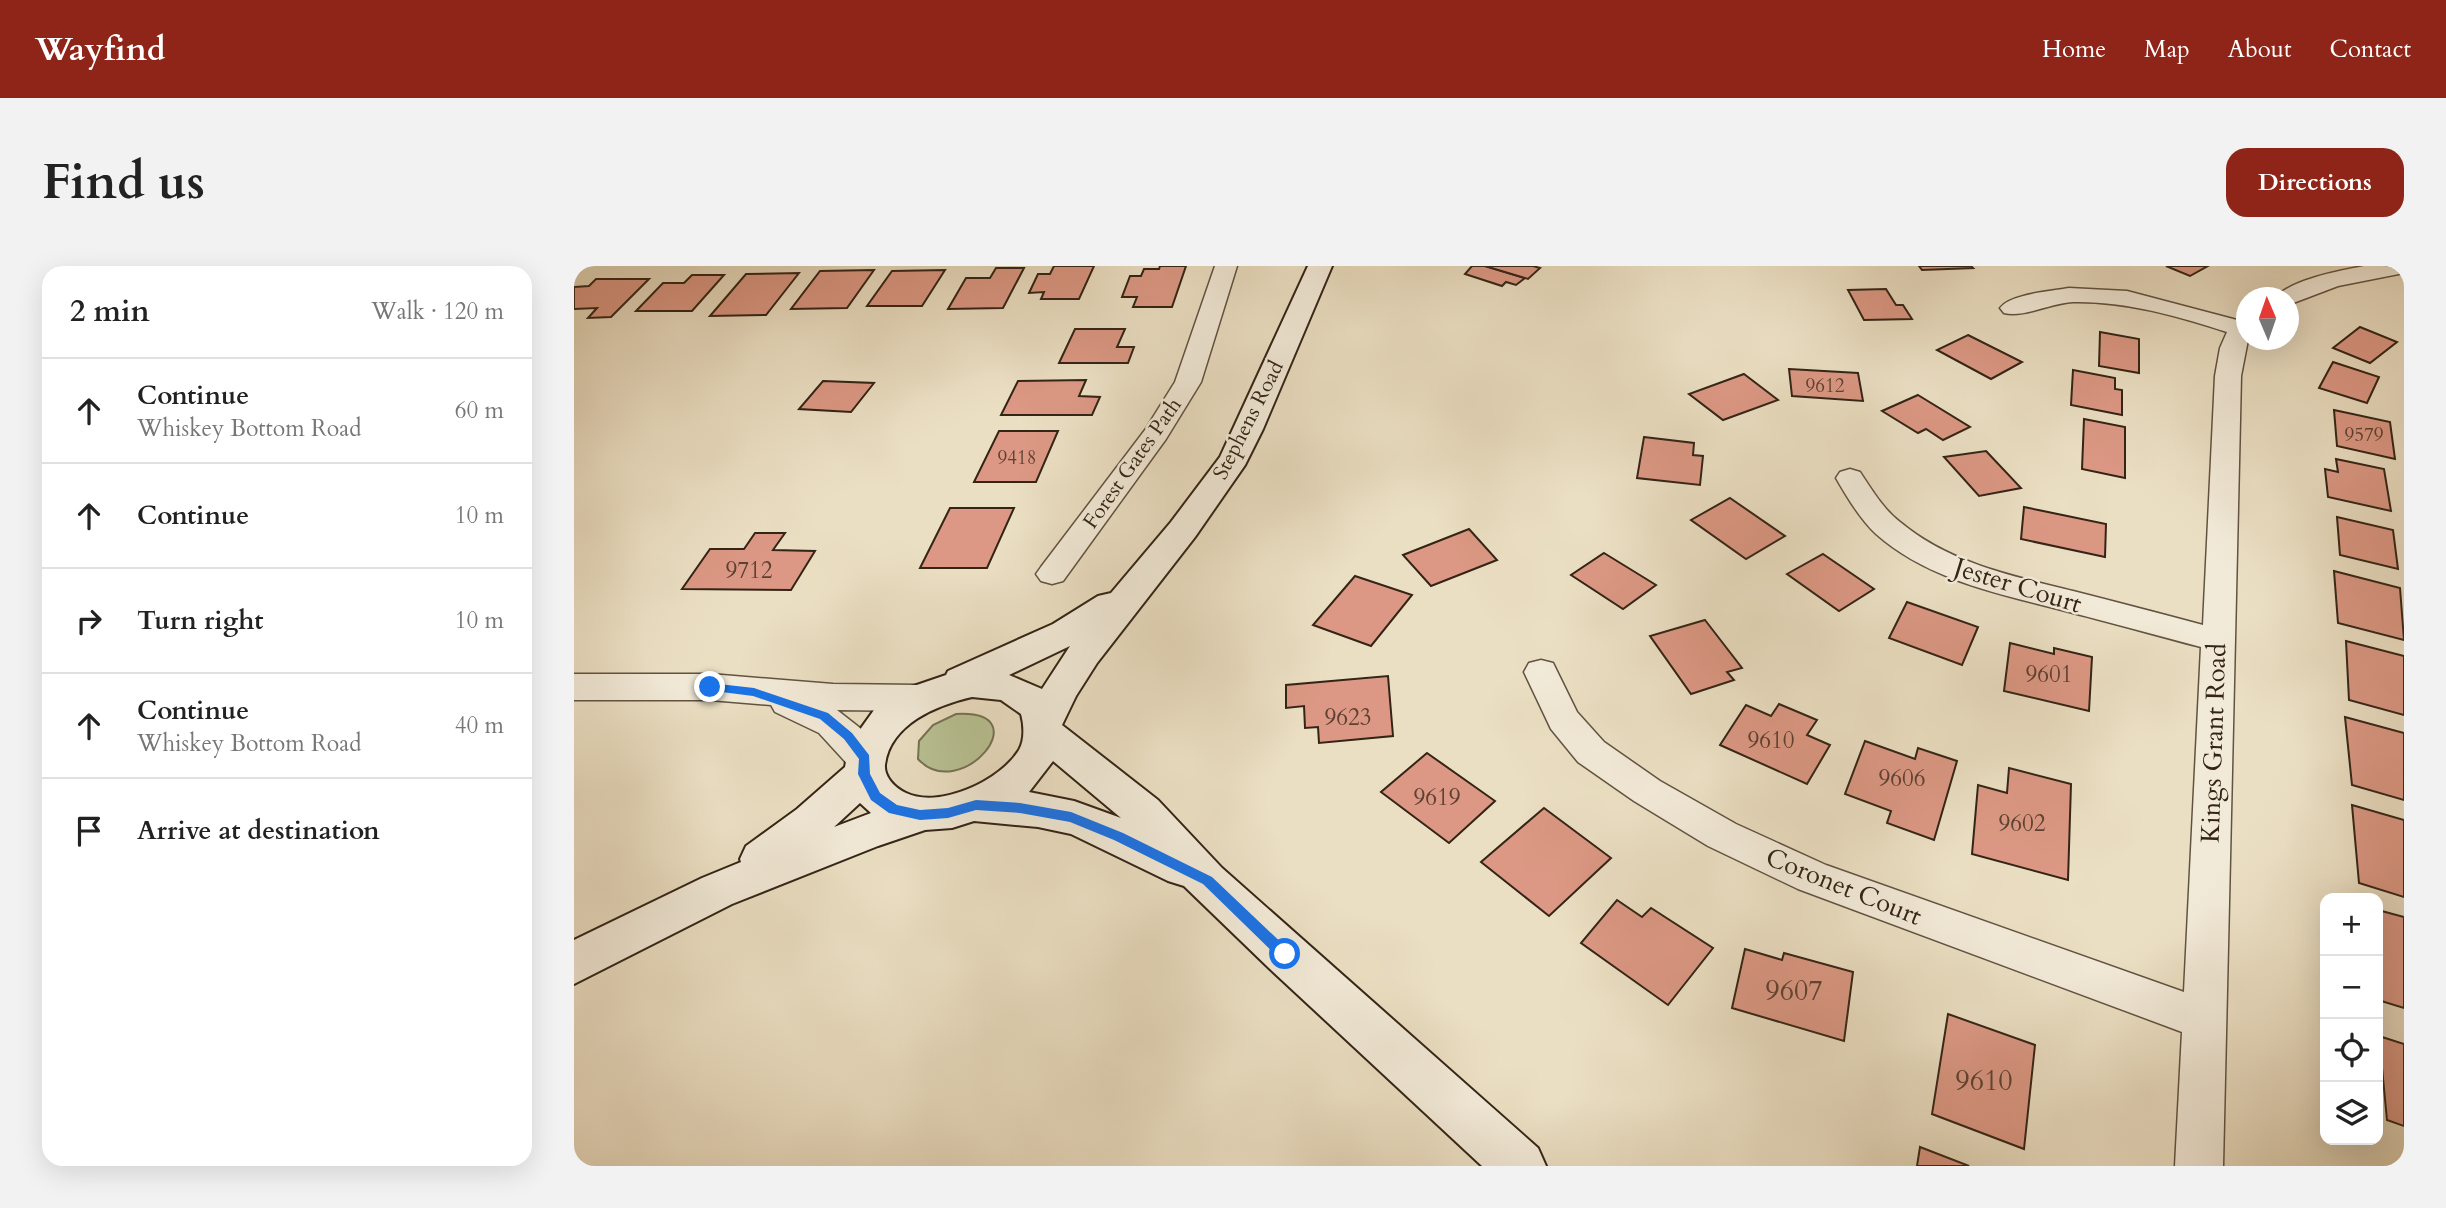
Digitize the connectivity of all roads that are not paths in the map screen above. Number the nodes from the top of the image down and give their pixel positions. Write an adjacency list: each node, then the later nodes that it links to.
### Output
1 (1226, 266): 9 (street, Forest Gates Path)
2 (1320, 266): 10 (street, Stephens Road)
3 (2404, 266): 4 (street)
4 (2299, 292)
5 (2012, 308): 6 (street)
6 (2236, 325)
7 (2236, 342): 11 (street, Kings Grant Road)
8 (1850, 478): 11 (street, Jester Court)
9 (1052, 574)
10 (1128, 594): 15 (street, Stephens Road); 16 (street, Stephens Road)
11 (2217, 640): 23 (street, Kings Grant Road)
12 (1541, 673): 23 (street, Coronet Court)
13 (574, 687): 14 (street)
14 (754, 692): 15 (street); 17 (street)
15 (929, 694): 16 (street); 17 (street)
16 (1043, 727): 18 (street); 20 (street)
17 (865, 766): 19 (street); 21 (street)
18 (976, 805): 19 (street); 20 (street)
19 (920, 815): 21 (street)
20 (1207, 881): 24 (street)
21 (717, 891): 22 (street)
22 (574, 962)
23 (2202, 1019): 25 (street, Kings Grant Road)
24 (1520, 1166)
25 (2199, 1166)

